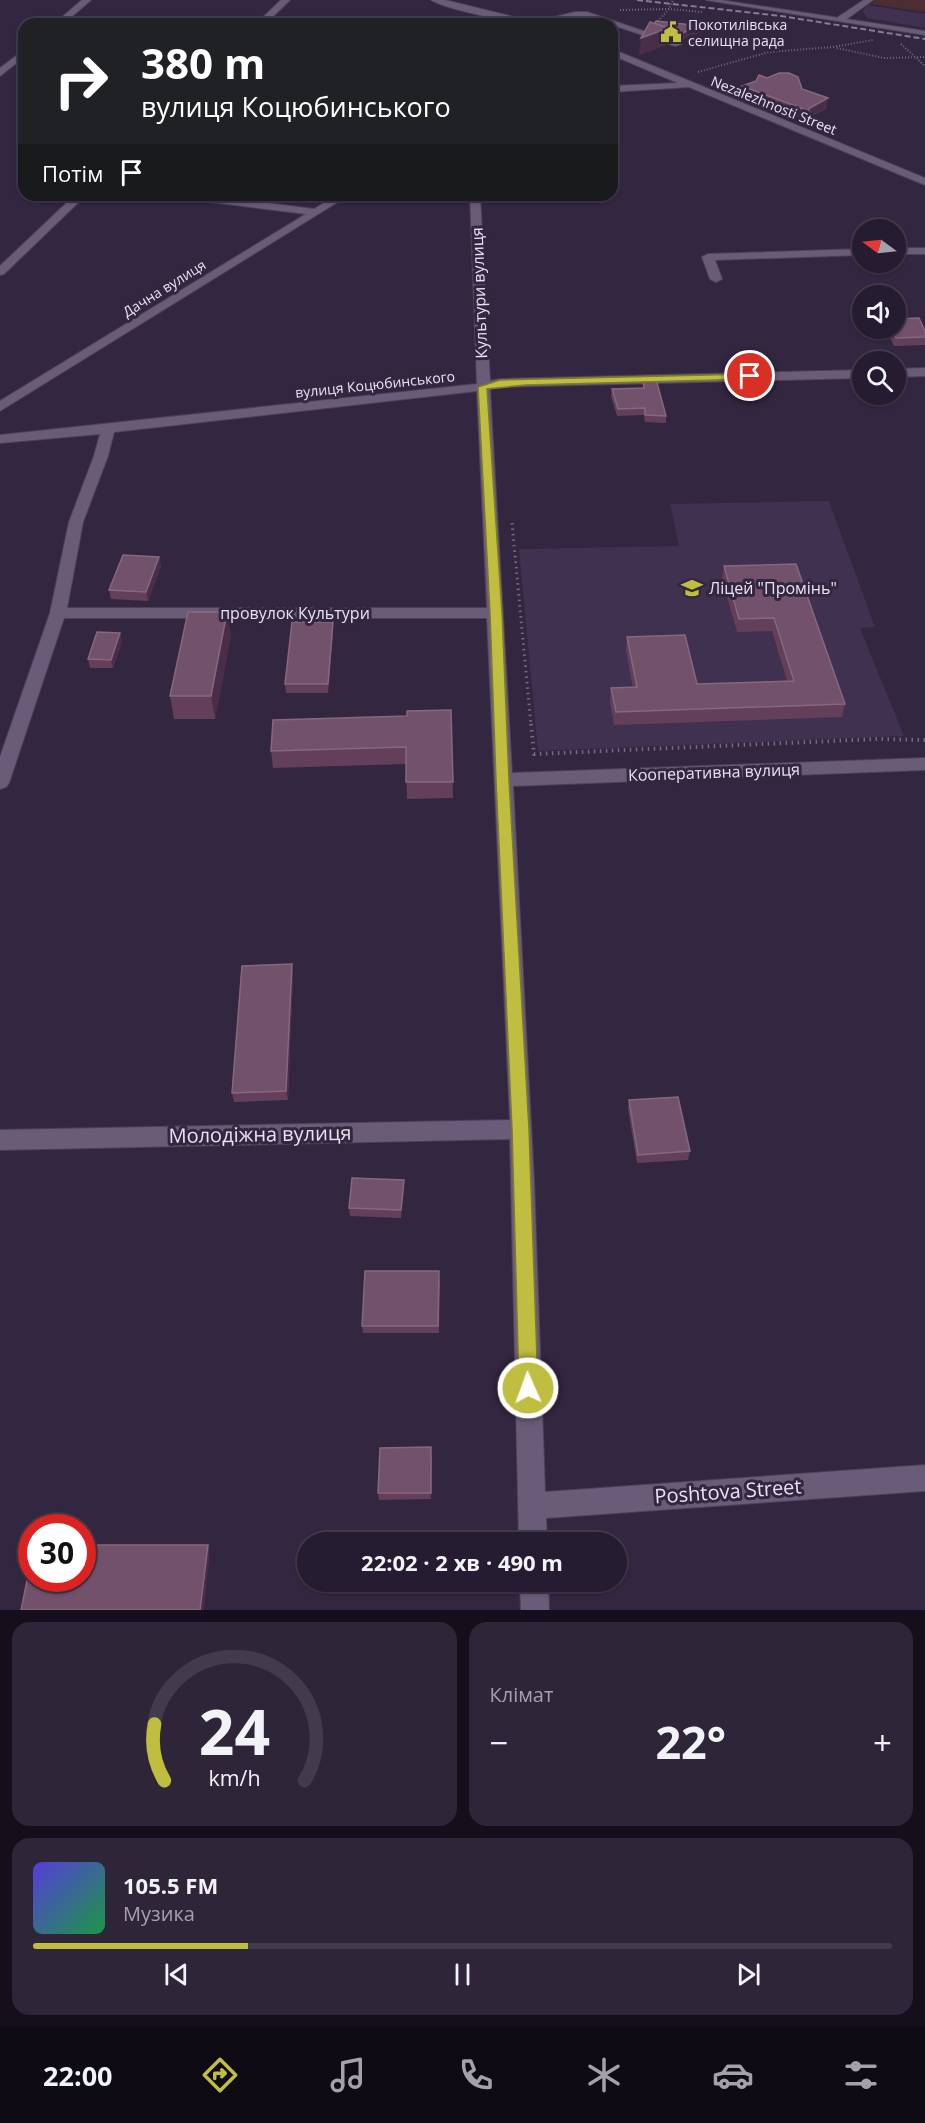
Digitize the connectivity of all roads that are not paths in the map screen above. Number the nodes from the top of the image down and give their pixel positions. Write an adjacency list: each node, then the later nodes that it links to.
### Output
1 (87, 0): 6 (street)
2 (286, 0): 7 (street)
3 (435, 0): 8 (street)
4 (709, 0): 11 (lane)
5 (869, 0): 11 (street)
6 (65, 18)
7 (266, 18)
8 (496, 18)
9 (560, 18): 10 (street)
10 (599, 18)
11 (841, 19): 13 (lane)
12 (618, 24): 14 (street)
13 (925, 33)
14 (678, 44)
15 (618, 54): 18 (street, Nezalezhnosti Street)
16 (18, 58): 17 (street)
17 (0, 73)
18 (691, 85): 19 (street); 20 (street, Nezalezhnosti Street)
19 (618, 89)
20 (925, 182)
21 (75, 201): 29 (street)
22 (257, 201): 25 (street)
23 (334, 201): 25 (street, Дачна вулиця)
24 (475, 201): 34 (street, Культури вулиця)
25 (316, 212): 35 (street, Дачна вулиця)
26 (906, 251): 27 (street)
27 (925, 251)
28 (852, 252): 30 (street)
29 (0, 272)
30 (716, 279)
31 (925, 372): 32 (street)
32 (906, 373)
33 (852, 374): 34 (street, вулиця Коцюбинського)
34 (482, 387): 36 (street, вулиця Коцюбинського); 39 (street, Культури вулиця)
35 (0, 407)
36 (108, 429): 37 (street, вулиця Коцюбинського); 38 (street)
37 (0, 439)
38 (58, 613): 39 (street, провулок Культури); 42 (street)
39 (496, 613): 41 (street, Культури вулиця)
40 (925, 764): 41 (street, Кооперативна вулиця)
41 (502, 780): 43 (street, Культури вулиця)
42 (0, 783)
43 (521, 1129): 44 (street, Молодіжна вулиця); 46 (street, Культури вулиця)
44 (0, 1140)
45 (925, 1478): 46 (street, Poshtova Street)
46 (532, 1506): 47 (street, Культури вулиця)
47 (533, 1532)
48 (534, 1592): 49 (street)
49 (535, 1610)

